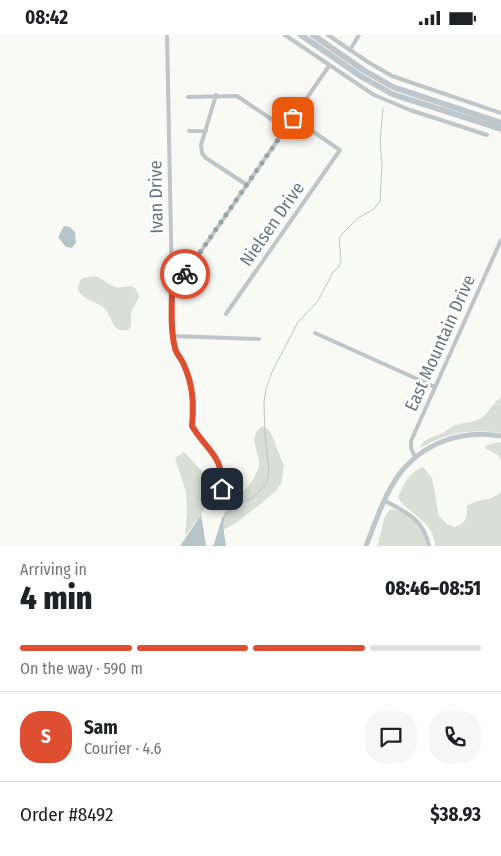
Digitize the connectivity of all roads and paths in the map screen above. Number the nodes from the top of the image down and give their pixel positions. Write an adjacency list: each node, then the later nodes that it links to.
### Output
1 (167, 35): 25 (street, Ivan Drive)
2 (285, 35): 8 (street)
3 (302, 35): 13 (highway)
4 (313, 35): 13 (highway)
5 (328, 35): 7 (street)
6 (360, 35): 7 (street)
7 (350, 50): 11 (street)
8 (329, 66): 14 (street); 16 (street)
9 (216, 95): 10 (street); 17 (street); 20 (street)
10 (188, 97)
11 (472, 104): 12 (street); 13 (street)
12 (501, 113)
13 (468, 116): 15 (highway); 16 (street); 18 (highway)
14 (293, 118): 17 (street); 26 (street, Nielsen Drive)
15 (501, 124)
16 (465, 128): 21 (street)
17 (286, 129): 22 (street)
18 (501, 129)
19 (189, 131): 20 (street)
20 (206, 131): 22 (street)
21 (487, 135)
22 (247, 185): 25 (street)
23 (501, 240): 24 (street, East Mountain Drive)
24 (499, 250): 30 (street, East Mountain Drive)
25 (172, 285): 28 (street, Ivan Drive)
26 (226, 314)
27 (315, 333): 30 (street)
28 (173, 336): 29 (street); 33 (street, Ivan Drive)
29 (258, 339)
30 (435, 387): 32 (street, East Mountain Drive)
31 (501, 436): 32 (main road)
32 (415, 457): 34 (main road)
33 (221, 495)
34 (385, 501): 35 (main road); 36 (street)
35 (366, 546)
36 (429, 546)

